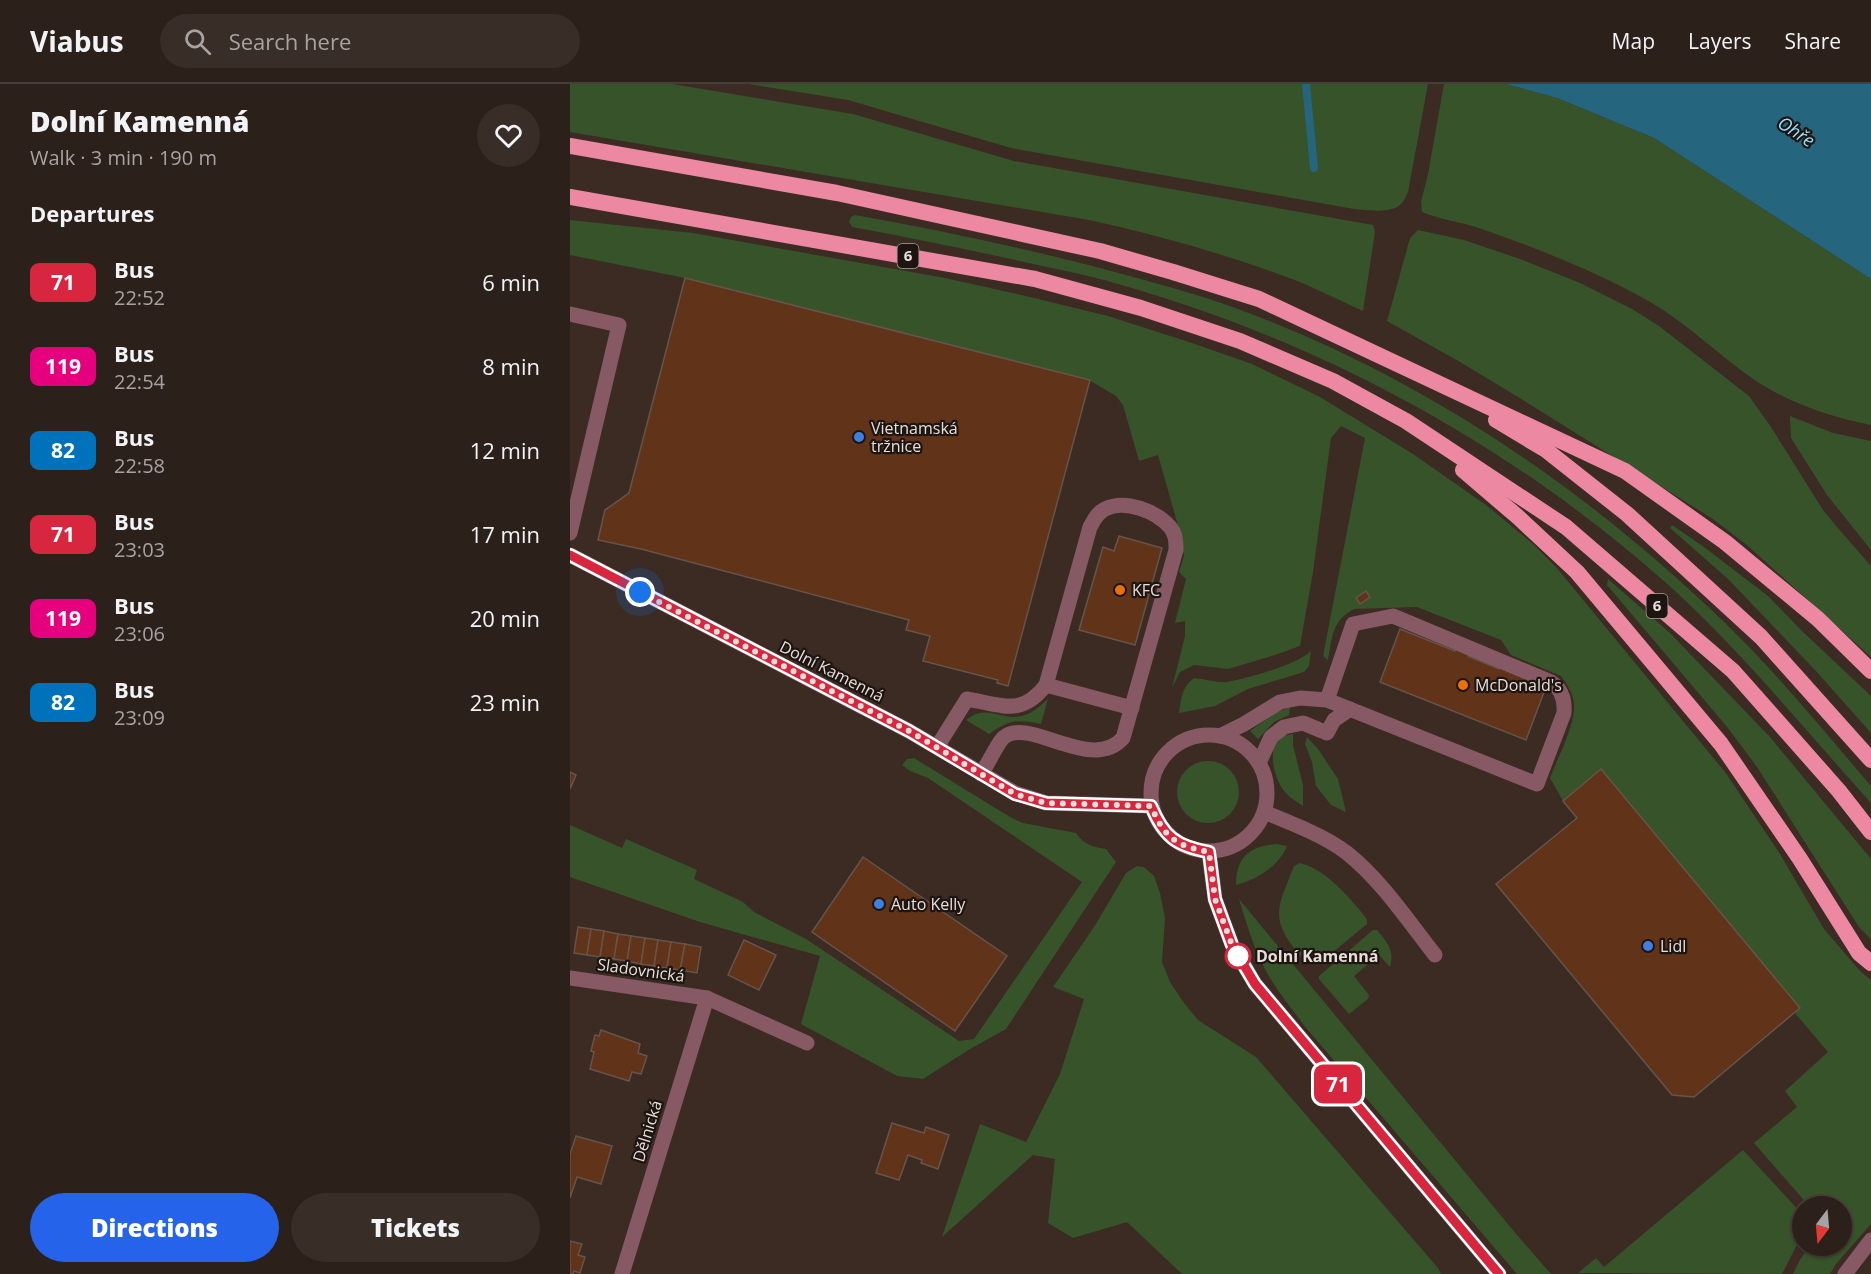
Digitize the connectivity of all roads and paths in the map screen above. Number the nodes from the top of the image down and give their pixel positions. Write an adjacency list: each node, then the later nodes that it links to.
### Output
1 (570, 146): 6 (highway)
2 (570, 197): 4 (highway, 6)
3 (570, 203): 4 (highway)
4 (640, 208): 7 (highway, 6)
5 (570, 314): 8 (street)
6 (1413, 370): 11 (highway); 18 (highway)
7 (1406, 421): 23 (highway, 6); 26 (highway)
8 (575, 485): 9 (street)
9 (570, 533)
10 (570, 555): 17 (street, Dolní Kamenná)
11 (1871, 671)
12 (1046, 685): 14 (street); 14 (street); 17 (street)
13 (1327, 700): 15 (street); 15 (street); 16 (street)
14 (1132, 708): 20 (street)
15 (1350, 709): 19 (street)
16 (1220, 736): 19 (street); 21 (street)
17 (937, 747): 20 (street, Dolní Kamenná)
18 (1871, 760)
19 (1259, 763): 22 (street)
20 (981, 774): 21 (street, Dolní Kamenná)
21 (1151, 806): 24 (street)
22 (1264, 812): 24 (street); 25 (street)
23 (1871, 832)
24 (1209, 852): 32 (street)
25 (1436, 955)
26 (1871, 963)
27 (570, 978): 28 (street, Sladovnická)
28 (707, 998): 29 (street, Sladovnická); 31 (street, Dělnická)
29 (807, 1044)
30 (1871, 1240): 33 (street)
31 (622, 1274)
32 (1499, 1274)
33 (1845, 1274)

